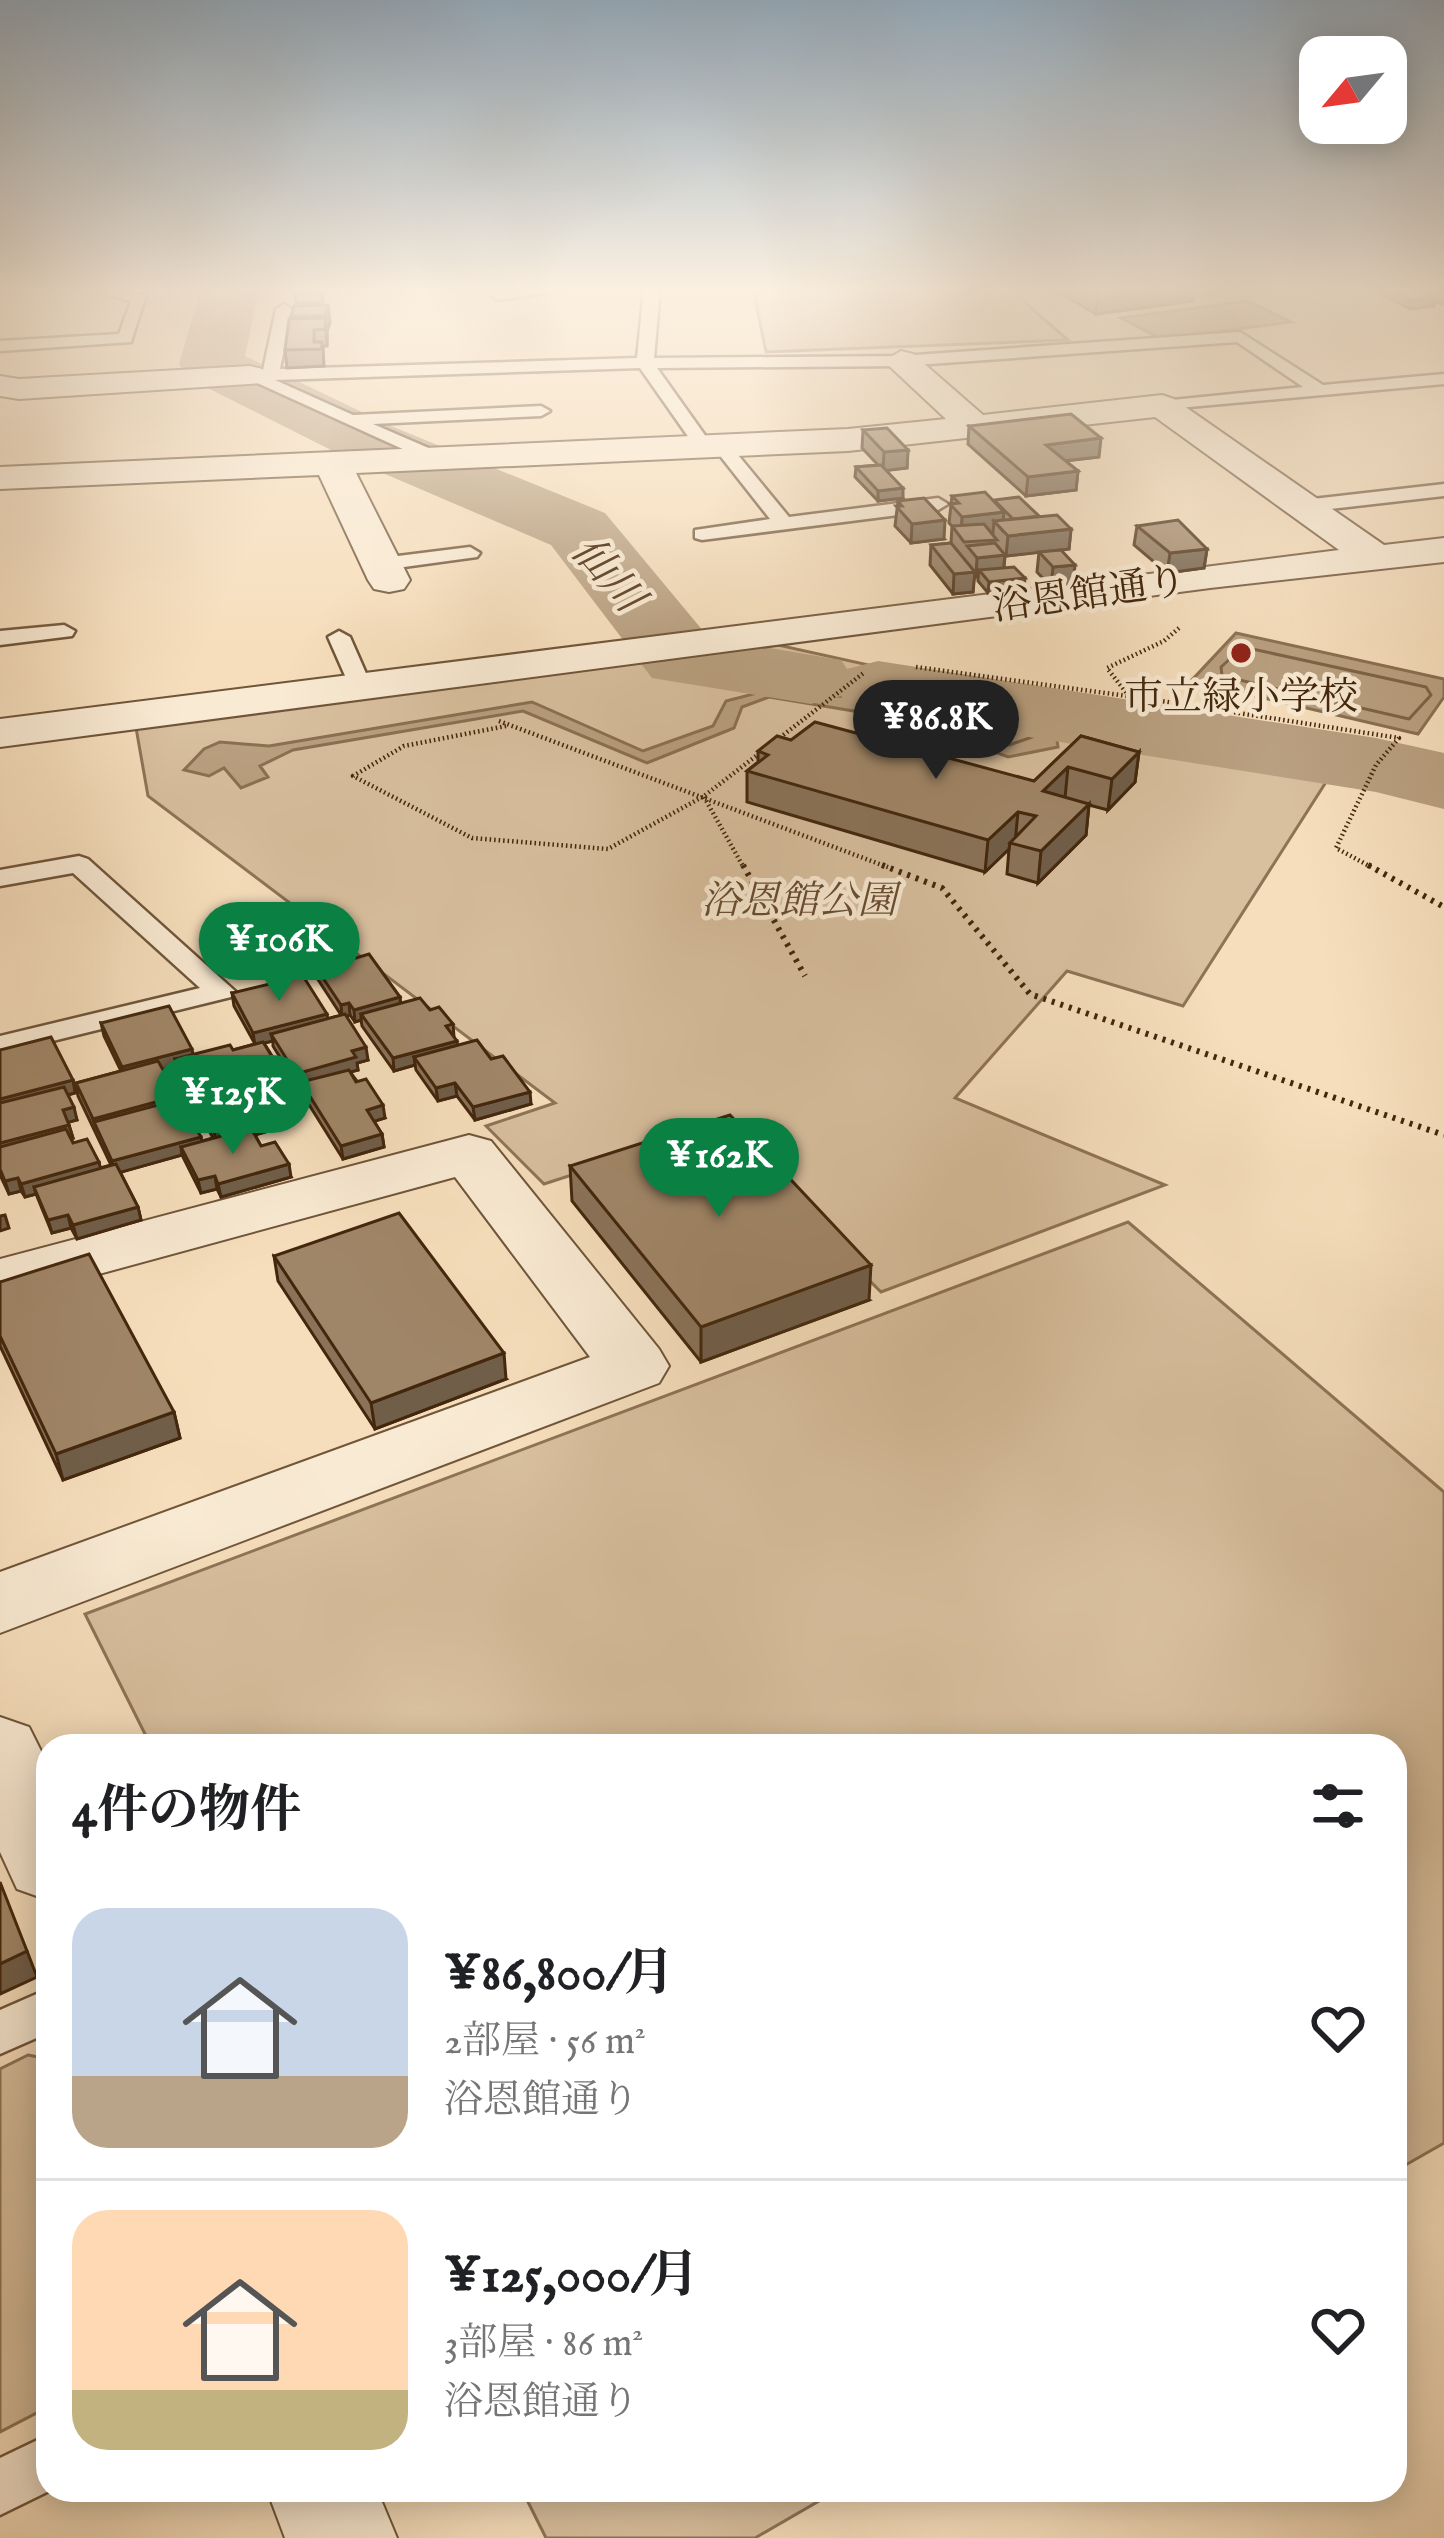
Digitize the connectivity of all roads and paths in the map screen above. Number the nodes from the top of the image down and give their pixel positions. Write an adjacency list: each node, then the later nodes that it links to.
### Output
1 (91, 407): 13 (street)
2 (324, 407): 8 (lane)
3 (681, 407): 10 (lane)
4 (954, 407): 9 (street)
5 (1149, 407): 9 (street)
6 (1164, 407): 17 (street)
7 (541, 411): 8 (lane)
8 (350, 419): 11 (lane)
9 (975, 426): 10 (street)
10 (714, 448): 11 (street); 18 (lane)
11 (440, 460): 12 (street)
12 (352, 464): 13 (street); 23 (street)
13 (87, 473): 14 (street)
14 (0, 478)
15 (1444, 490): 17 (lane)
16 (938, 504): 18 (lane)
17 (1304, 506): 22 (street)
18 (784, 524): 19 (lane)
19 (702, 534)
20 (1444, 550): 22 (street, 浴恩館通り)
21 (470, 553): 23 (lane)
22 (1373, 556): 24 (street, 浴恩館通り)
23 (386, 572)
24 (1210, 576): 25 (street, 浴恩館通り); 31 (path)
25 (842, 626): 29 (path); 30 (street, 浴恩館通り)
26 (64, 631): 28 (lane)
27 (338, 637): 30 (lane)
28 (0, 638)
29 (878, 662): 31 (path); 34 (path)
30 (382, 685): 32 (path); 33 (street)
31 (1129, 696): 36 (path)
32 (511, 725): 34 (path); 34 (path)
33 (0, 733)
34 (704, 796): 37 (path); 39 (path)
35 (0, 878): 38 (lane)
36 (1444, 908)
37 (806, 976)
38 (0, 1045)
39 (1444, 1136)
40 (0, 1280): 41 (street)
41 (0, 1603)
42 (0, 1751): 43 (street)
43 (36, 1835)
44 (36, 2016): 45 (lane)
45 (0, 2033)
46 (36, 2468): 47 (lane)
47 (0, 2488)
48 (327, 2502): 49 (street)
49 (341, 2538)

